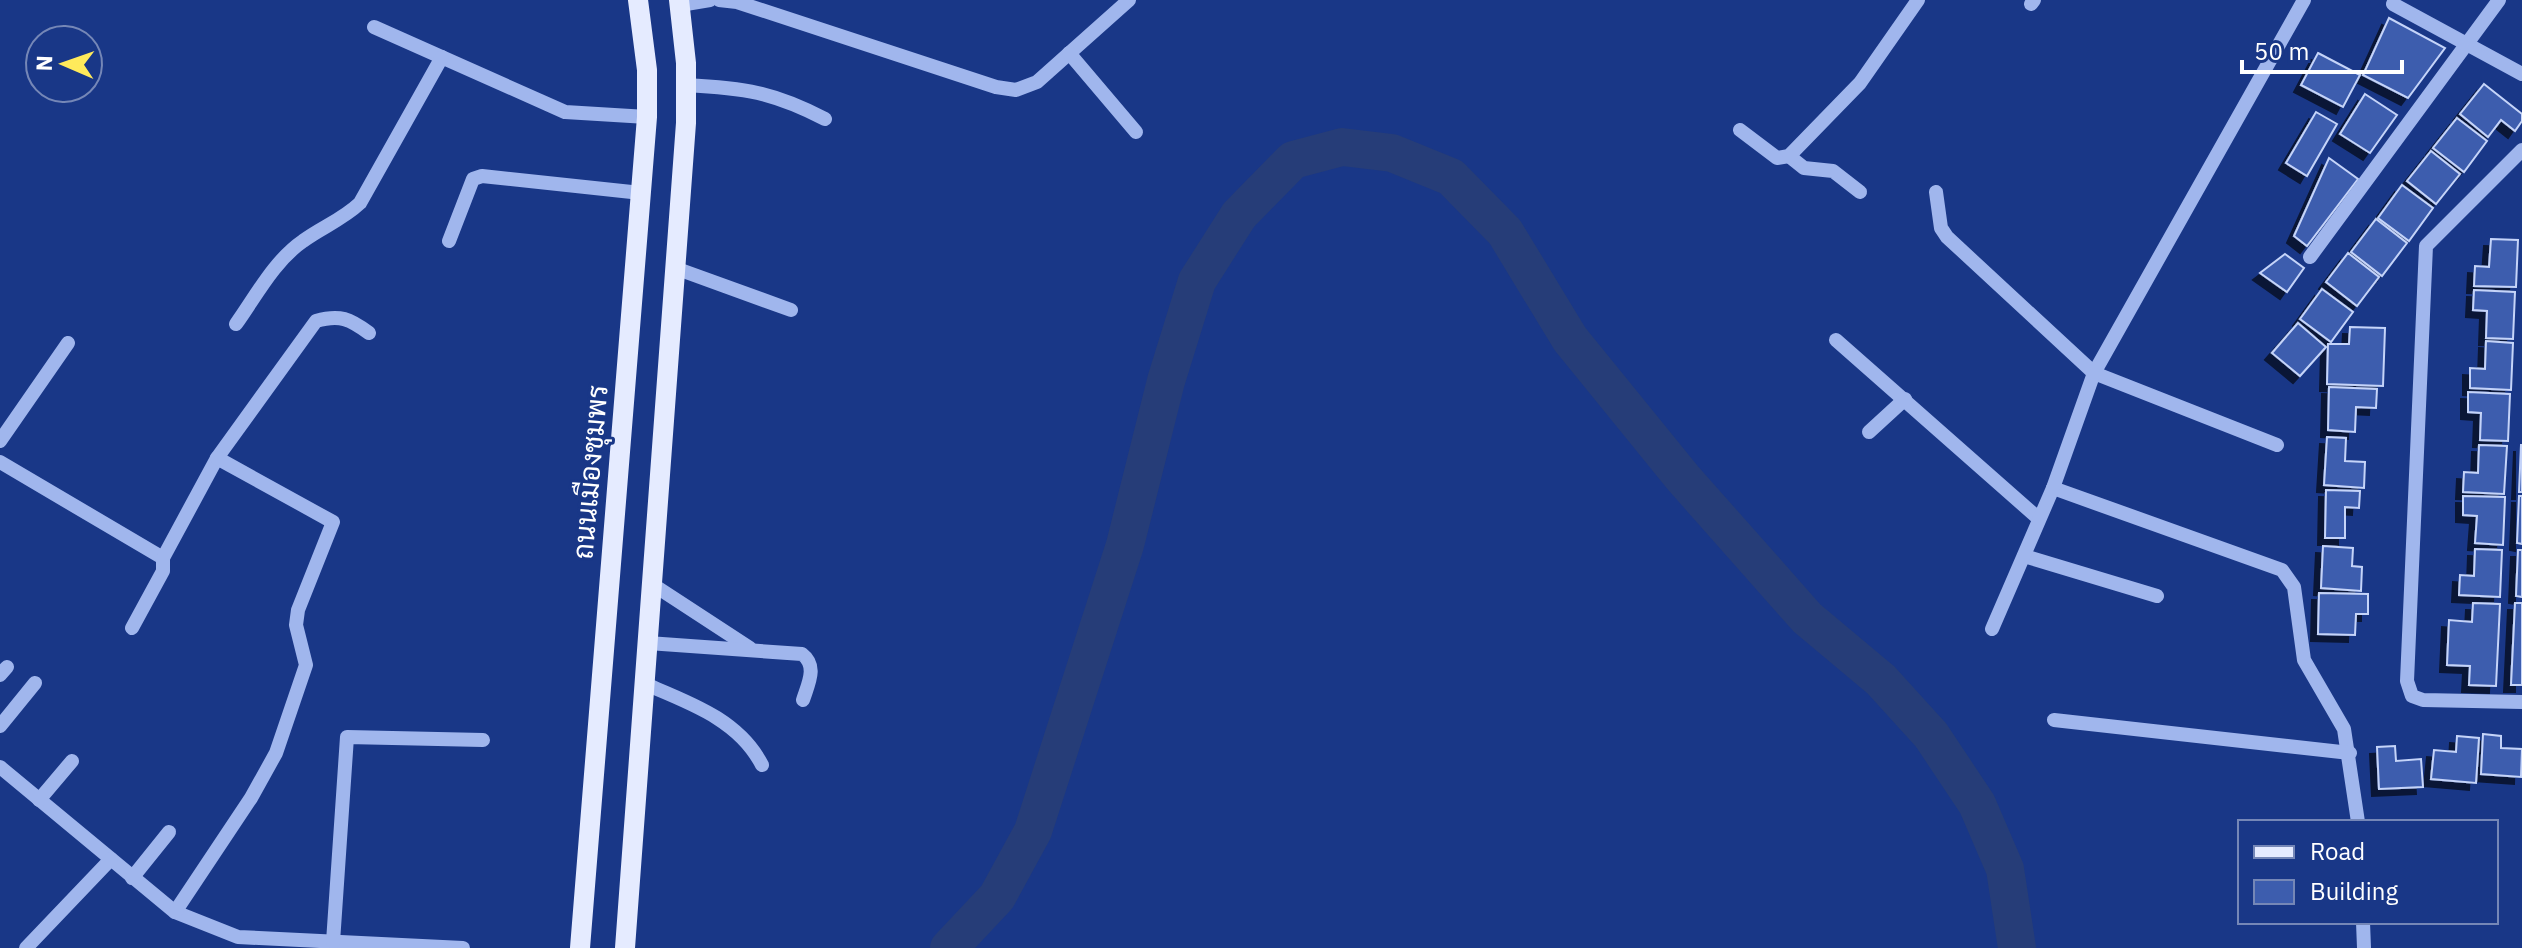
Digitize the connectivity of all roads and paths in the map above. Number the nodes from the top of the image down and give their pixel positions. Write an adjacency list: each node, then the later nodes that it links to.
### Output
1 (638, 0): 16 (main road, ถนนเมืองชุมพร)
2 (710, 0): 9 (street)
3 (719, 0): 12 (street)
4 (1129, 0): 12 (street)
5 (1918, 0): 21 (street)
6 (2304, 0): 33 (street)
7 (2499, 0): 11 (street)
8 (2391, 1): 11 (street)
9 (679, 2): 15 (main road)
10 (374, 27): 13 (street)
11 (2467, 43): 14 (street); 26 (street)
12 (1069, 53): 19 (street)
13 (442, 57): 16 (street); 29 (street)
14 (2522, 74)
15 (686, 85): 17 (street); 27 (main road)
16 (647, 117): 24 (main road, ถนนเมืองชุมพร)
17 (825, 119)
18 (1740, 130): 21 (street)
19 (1136, 132)
20 (2522, 150): 53 (street)
21 (1789, 156): 22 (street)
22 (1860, 192)
23 (1936, 192): 33 (street)
24 (641, 193): 25 (street); 71 (main road, ถนนเมืองชุมพร)
25 (449, 241)
26 (2310, 257)
27 (675, 268): 28 (street); 44 (main road)
28 (791, 310)
29 (236, 324)
30 (369, 333): 38 (street)
31 (1836, 340): 34 (street)
32 (68, 343): 36 (street)
33 (2094, 373): 37 (street); 40 (street)
34 (1905, 399): 35 (street); 41 (street)
35 (1869, 432)
36 (0, 441)
37 (2277, 445)
38 (217, 458): 43 (street); 66 (street)
39 (0, 462): 43 (street)
40 (2053, 488): 41 (street); 57 (street)
41 (2038, 518): 42 (street)
42 (2024, 556): 45 (street); 47 (street)
43 (163, 558): 46 (street)
44 (652, 584): 48 (main road); 49 (street)
45 (2157, 596)
46 (132, 628)
47 (1992, 629)
48 (648, 643): 49 (street); 51 (main road)
49 (754, 651): 52 (street)
50 (35, 683): 55 (street)
51 (645, 684): 59 (street); 72 (main road)
52 (803, 700)
53 (2522, 702)
54 (2054, 720): 57 (street)
55 (0, 726)
56 (483, 740): 68 (street)
57 (2350, 753): 62 (street)
58 (72, 761): 61 (street)
59 (762, 765)
60 (0, 767): 61 (street)
61 (39, 800): 64 (street)
62 (2358, 820)
63 (169, 832): 65 (street)
64 (111, 859): 65 (street); 69 (street)
65 (132, 878): 66 (street)
66 (175, 912): 68 (street)
67 (2363, 924): 73 (street)
68 (333, 942): 70 (street)
69 (26, 948)
70 (463, 948)
71 (580, 948)
72 (625, 948)
73 (2364, 948)

